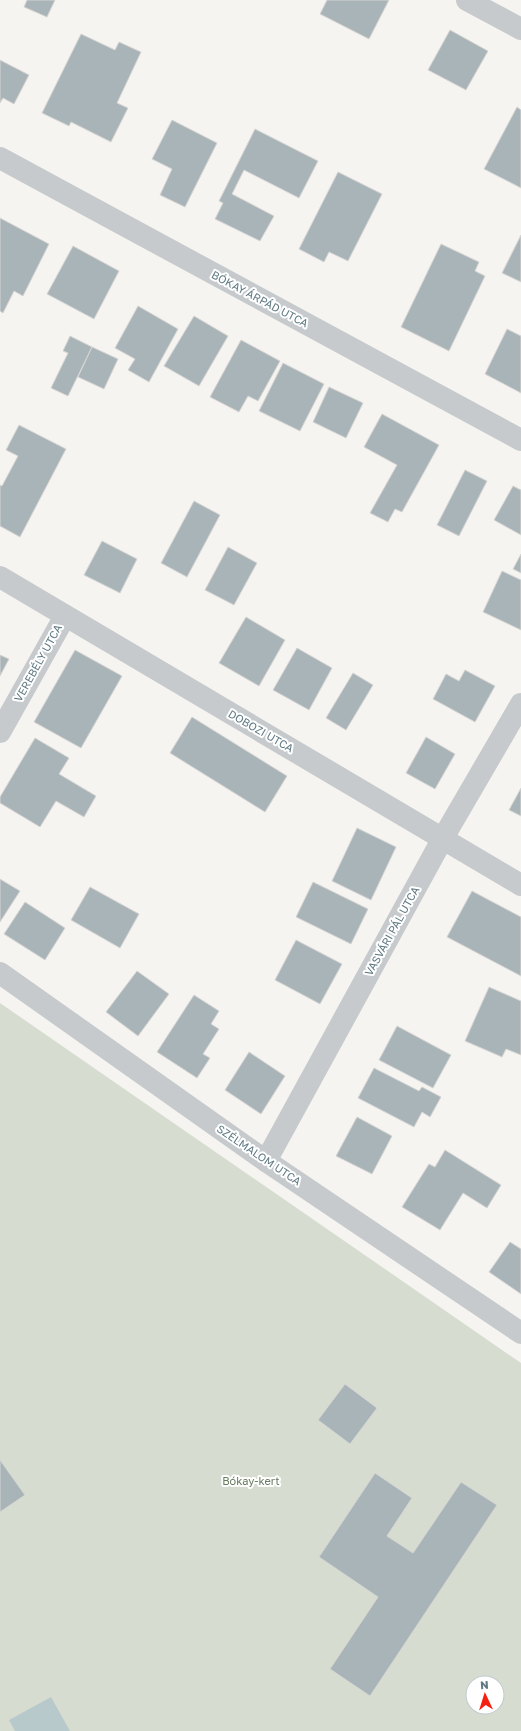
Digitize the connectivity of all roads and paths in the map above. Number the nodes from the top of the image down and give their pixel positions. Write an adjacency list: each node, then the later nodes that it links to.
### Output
1 (467, 0): 2 (street)
2 (521, 29)
3 (0, 158): 4 (street, BÓKAY ÁRPÁD UTCA)
4 (521, 440)
5 (0, 577): 6 (street, DOBOZI UTCA)
6 (65, 616): 8 (street, VEREBÉLY UTCA); 9 (street, DOBOZI UTCA)
7 (521, 704): 9 (street, VASVÁRI PÁL UTCA)
8 (0, 732)
9 (443, 838): 10 (street, DOBOZI UTCA); 12 (street, VASVÁRI PÁL UTCA)
10 (521, 885)
11 (0, 974): 12 (street, SZÉLMALOM UTCA)
12 (266, 1161): 13 (street, SZÉLMALOM UTCA)
13 (521, 1333)

